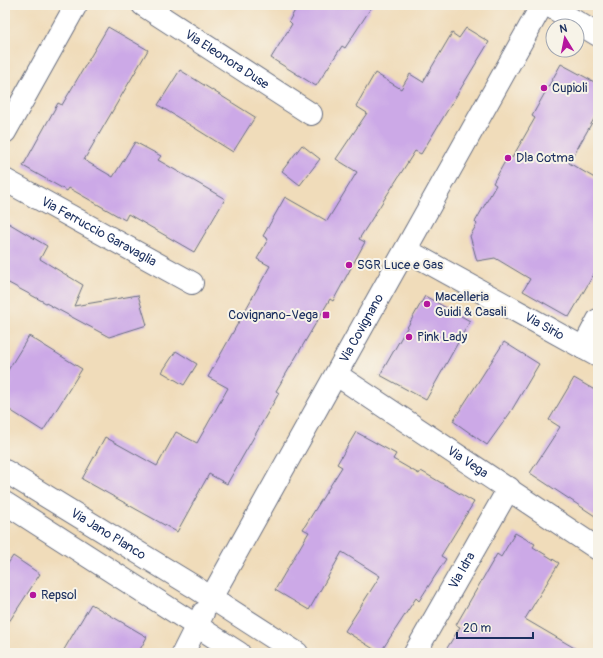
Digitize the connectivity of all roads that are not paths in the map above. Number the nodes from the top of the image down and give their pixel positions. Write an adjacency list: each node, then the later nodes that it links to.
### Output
1 (76, 5): 7 (street)
2 (143, 5): 6 (street, Via Eleonora Duse)
3 (542, 5): 9 (street, Via Covignano)
4 (548, 5): 5 (street)
5 (598, 35)
6 (310, 114)
7 (5, 132)
8 (5, 180): 10 (street, Via Ferruccio Garavaglia)
9 (406, 250): 12 (street, Via Sirio); 13 (street, Via Covignano)
10 (192, 283)
11 (598, 320): 12 (street)
12 (590, 352)
13 (337, 375): 15 (street, Via Vega); 18 (street, Via Covignano)
14 (5, 471): 18 (street, Via Jano Planco)
15 (509, 488): 17 (street, Via Vega); 23 (street, Via Idra)
16 (5, 503): 19 (street)
17 (598, 549)
18 (211, 598): 19 (street, Via Covignano); 22 (street, Via Jano Planco)
19 (197, 625): 20 (street, Via Covignano); 21 (street)
20 (183, 653)
21 (239, 653)
22 (296, 653)
23 (415, 653)

